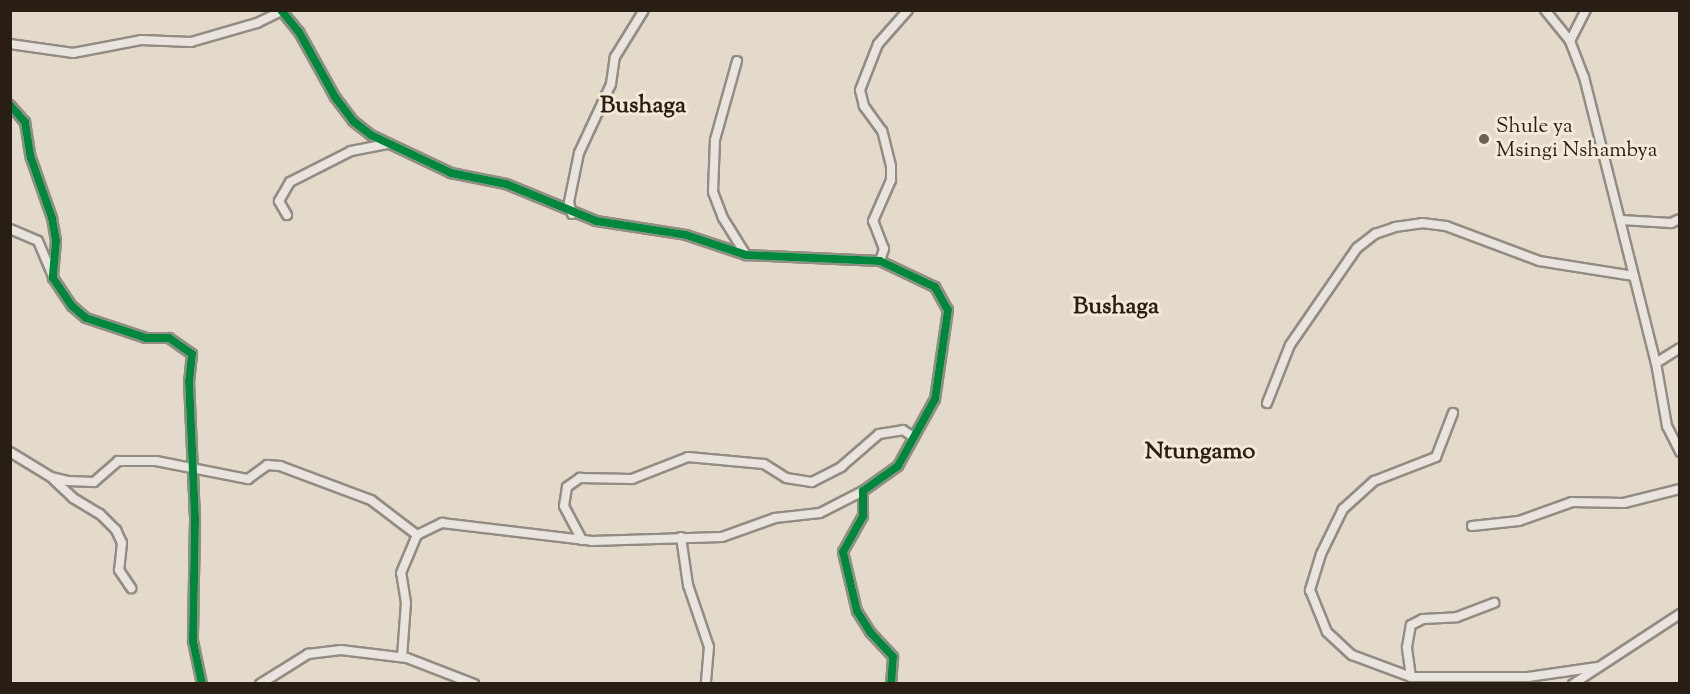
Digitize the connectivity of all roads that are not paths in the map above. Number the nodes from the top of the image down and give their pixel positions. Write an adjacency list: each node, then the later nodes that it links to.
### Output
1 (644, 10): 11 (street)
2 (908, 10): 17 (street)
3 (1545, 10): 6 (street)
4 (1586, 10): 6 (street)
5 (281, 11): 7 (street); 10 (street)
6 (1570, 41): 14 (street)
7 (10, 44)
8 (736, 61): 16 (street)
9 (10, 105): 19 (street)
10 (389, 144): 11 (street); 12 (street)
11 (572, 214): 16 (street)
12 (287, 215)
13 (1680, 219): 14 (street)
14 (1621, 220): 18 (street)
15 (10, 229): 19 (street)
16 (746, 255): 17 (street)
17 (880, 261): 24 (street)
18 (1634, 276): 21 (street); 22 (street)
19 (53, 278): 27 (street)
20 (1680, 348): 21 (street)
21 (1656, 363): 26 (street)
22 (1267, 403)
23 (1453, 413): 40 (street)
24 (912, 436): 30 (street); 34 (street)
25 (10, 452): 28 (street)
26 (1680, 452)
27 (192, 470): 28 (street); 32 (street); 41 (street)
28 (51, 477): 35 (street)
29 (1680, 489): 31 (street)
30 (863, 491): 33 (street); 45 (street)
31 (1472, 526)
32 (417, 536): 34 (street); 38 (street)
33 (681, 537): 34 (street); 44 (street)
34 (582, 540)
35 (131, 588)
36 (1494, 603): 40 (street)
37 (1680, 614): 39 (street)
38 (402, 657): 42 (street); 43 (street)
39 (1597, 667): 40 (street); 46 (street)
40 (1411, 677)
41 (202, 684)
42 (260, 684)
43 (474, 684)
44 (706, 684)
45 (891, 684)
46 (1573, 684)

